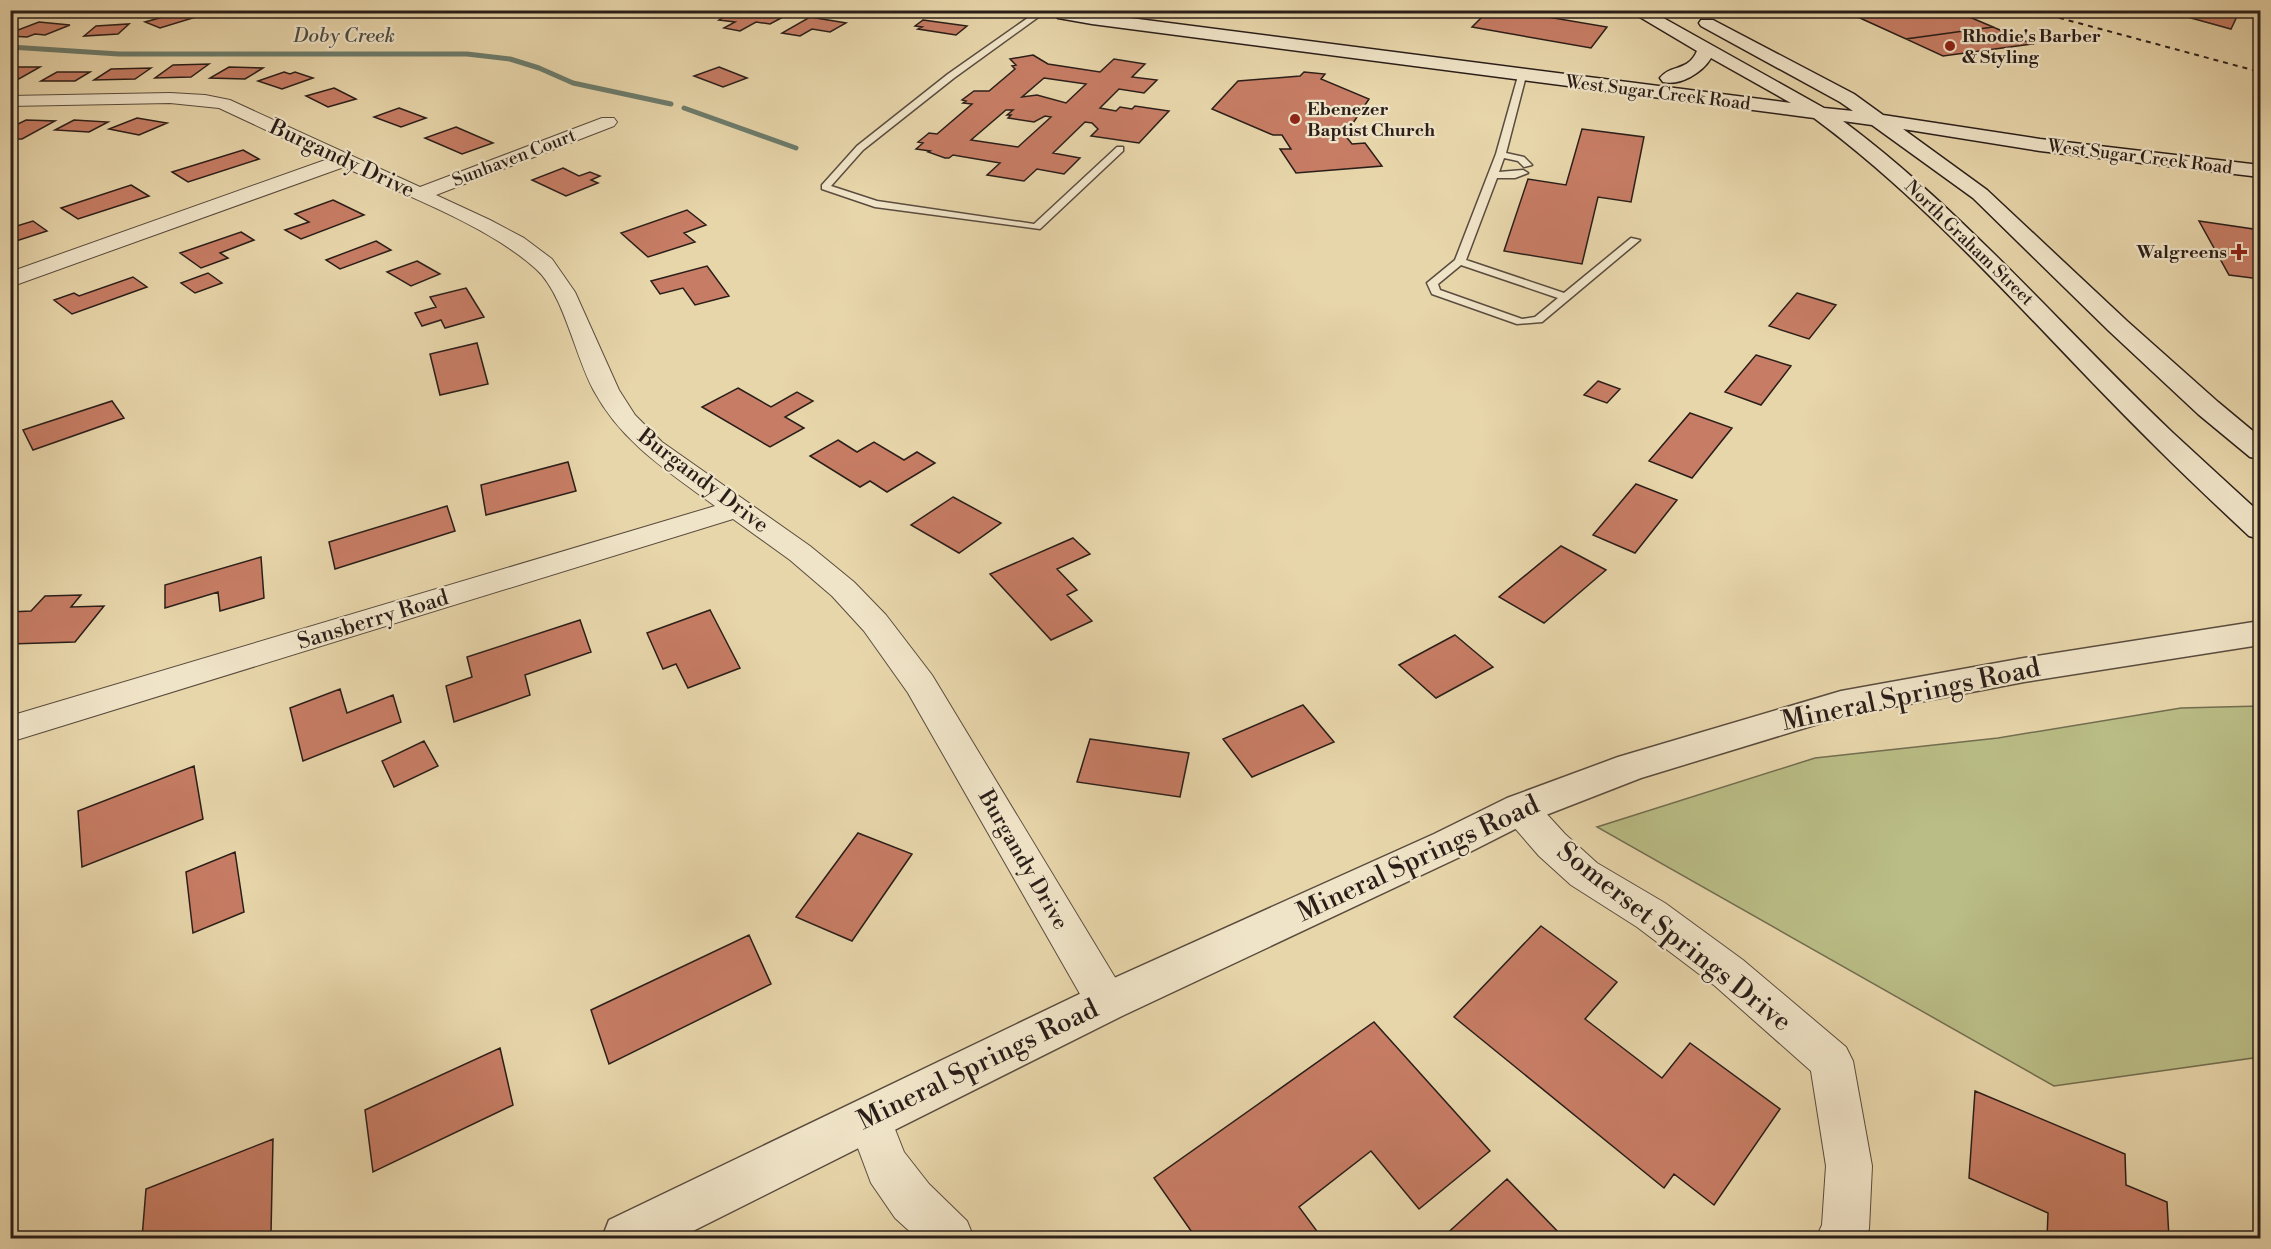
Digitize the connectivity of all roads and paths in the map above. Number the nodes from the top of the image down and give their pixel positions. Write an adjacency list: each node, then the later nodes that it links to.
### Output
1 (1045, 10): 20 (lane)
2 (1056, 10): 8 (main road, West Sugar Creek Road)
3 (1130, 10): 7 (main road, West Sugar Creek Road)
4 (1636, 10): 9 (main road, North Graham Street)
5 (1246, 13): 7 (lane)
6 (1691, 14): 13 (main road, North Graham Street)
7 (1226, 16): 8 (main road); 11 (main road, West Sugar Creek Road)
8 (1092, 19): 10 (main road, West Sugar Creek Road)
9 (1707, 48): 11 (main road); 12 (main road, North Graham Street)
10 (1522, 75): 18 (main road, West Sugar Creek Road); 21 (lane)
11 (1669, 78): 12 (main road, West Sugar Creek Road)
12 (1792, 96): 13 (main road, West Sugar Creek Road); 18 (main road, North Graham Street)
13 (1847, 98): 15 (main road, West Sugar Creek Road); 16 (main road, North Graham Street)
14 (14, 103): 22 (street, Burgandy Drive)
15 (1968, 114)
16 (1879, 120): 18 (main road, West Sugar Creek Road); 19 (main road, West Sugar Creek Road); 26 (main road, North Graham Street)
17 (608, 122): 25 (street, Sunhaven Court)
18 (1812, 126): 33 (main road, North Graham Street)
19 (2040, 145): 23 (main road, West Sugar Creek Road); 26 (main road)
20 (1120, 149)
21 (1501, 154): 24 (lane); 24 (lane)
22 (344, 160): 25 (street, Burgandy Drive); 29 (street)
23 (2260, 171)
24 (1493, 175): 28 (lane)
25 (420, 194): 32 (street, Burgandy Drive)
26 (1980, 194): 31 (main road, North Graham Street)
27 (1635, 240): 30 (lane)
28 (1460, 261): 30 (lane); 30 (lane)
29 (10, 280)
30 (1567, 298)
31 (2260, 451)
32 (735, 508): 35 (street, Sansberry Road); 37 (street, Burgandy Drive)
33 (2260, 529)
34 (2260, 633): 36 (main road, Mineral Springs Road)
35 (10, 729)
36 (1520, 809): 37 (main road, Mineral Springs Road); 41 (street, Somerset Springs Drive)
37 (1107, 1002): 38 (main road, Mineral Springs Road)
38 (869, 1119): 39 (main road, Mineral Springs Road); 40 (street)
39 (627, 1239)
40 (950, 1239)
41 (1840, 1239)

